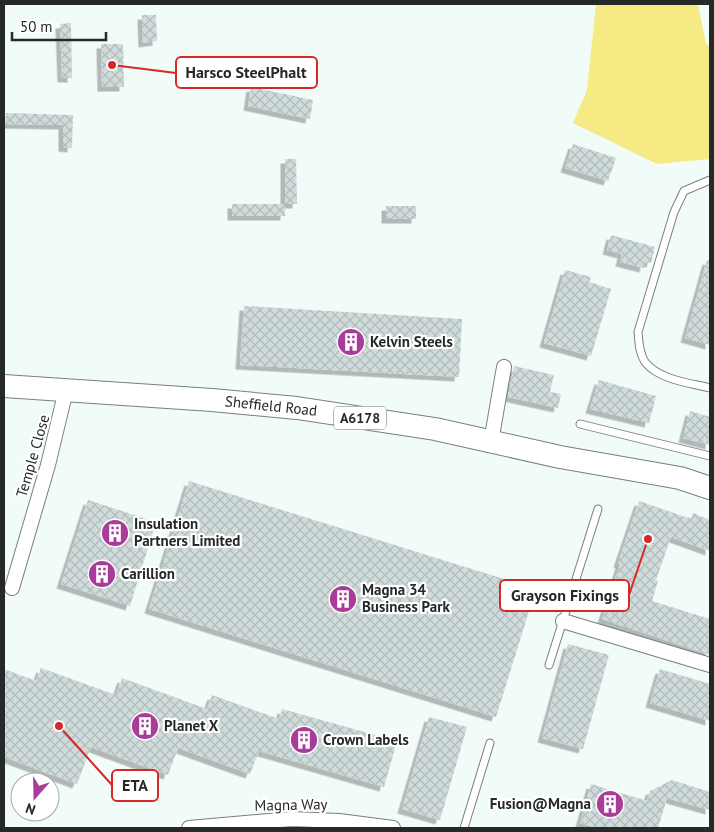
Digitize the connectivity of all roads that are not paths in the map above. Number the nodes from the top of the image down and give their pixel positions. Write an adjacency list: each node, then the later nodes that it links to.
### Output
1 (710, 180): 4 (lane)
2 (504, 366): 7 (street)
3 (4, 386): 5 (main road, Sheffield Road / A6178)
4 (710, 388)
5 (66, 390): 7 (main road, Sheffield Road / A6178); 11 (street, Temple Close)
6 (580, 424): 8 (lane)
7 (491, 442): 9 (main road, Sheffield Road / A6178)
8 (710, 456)
9 (710, 488)
10 (598, 509): 12 (lane)
11 (12, 588)
12 (563, 620): 13 (lane); 14 (street)
13 (549, 665)
14 (710, 665)
15 (490, 743): 18 (lane)
16 (189, 828): 17 (street, Magna Way)
17 (393, 828)
18 (464, 828)

